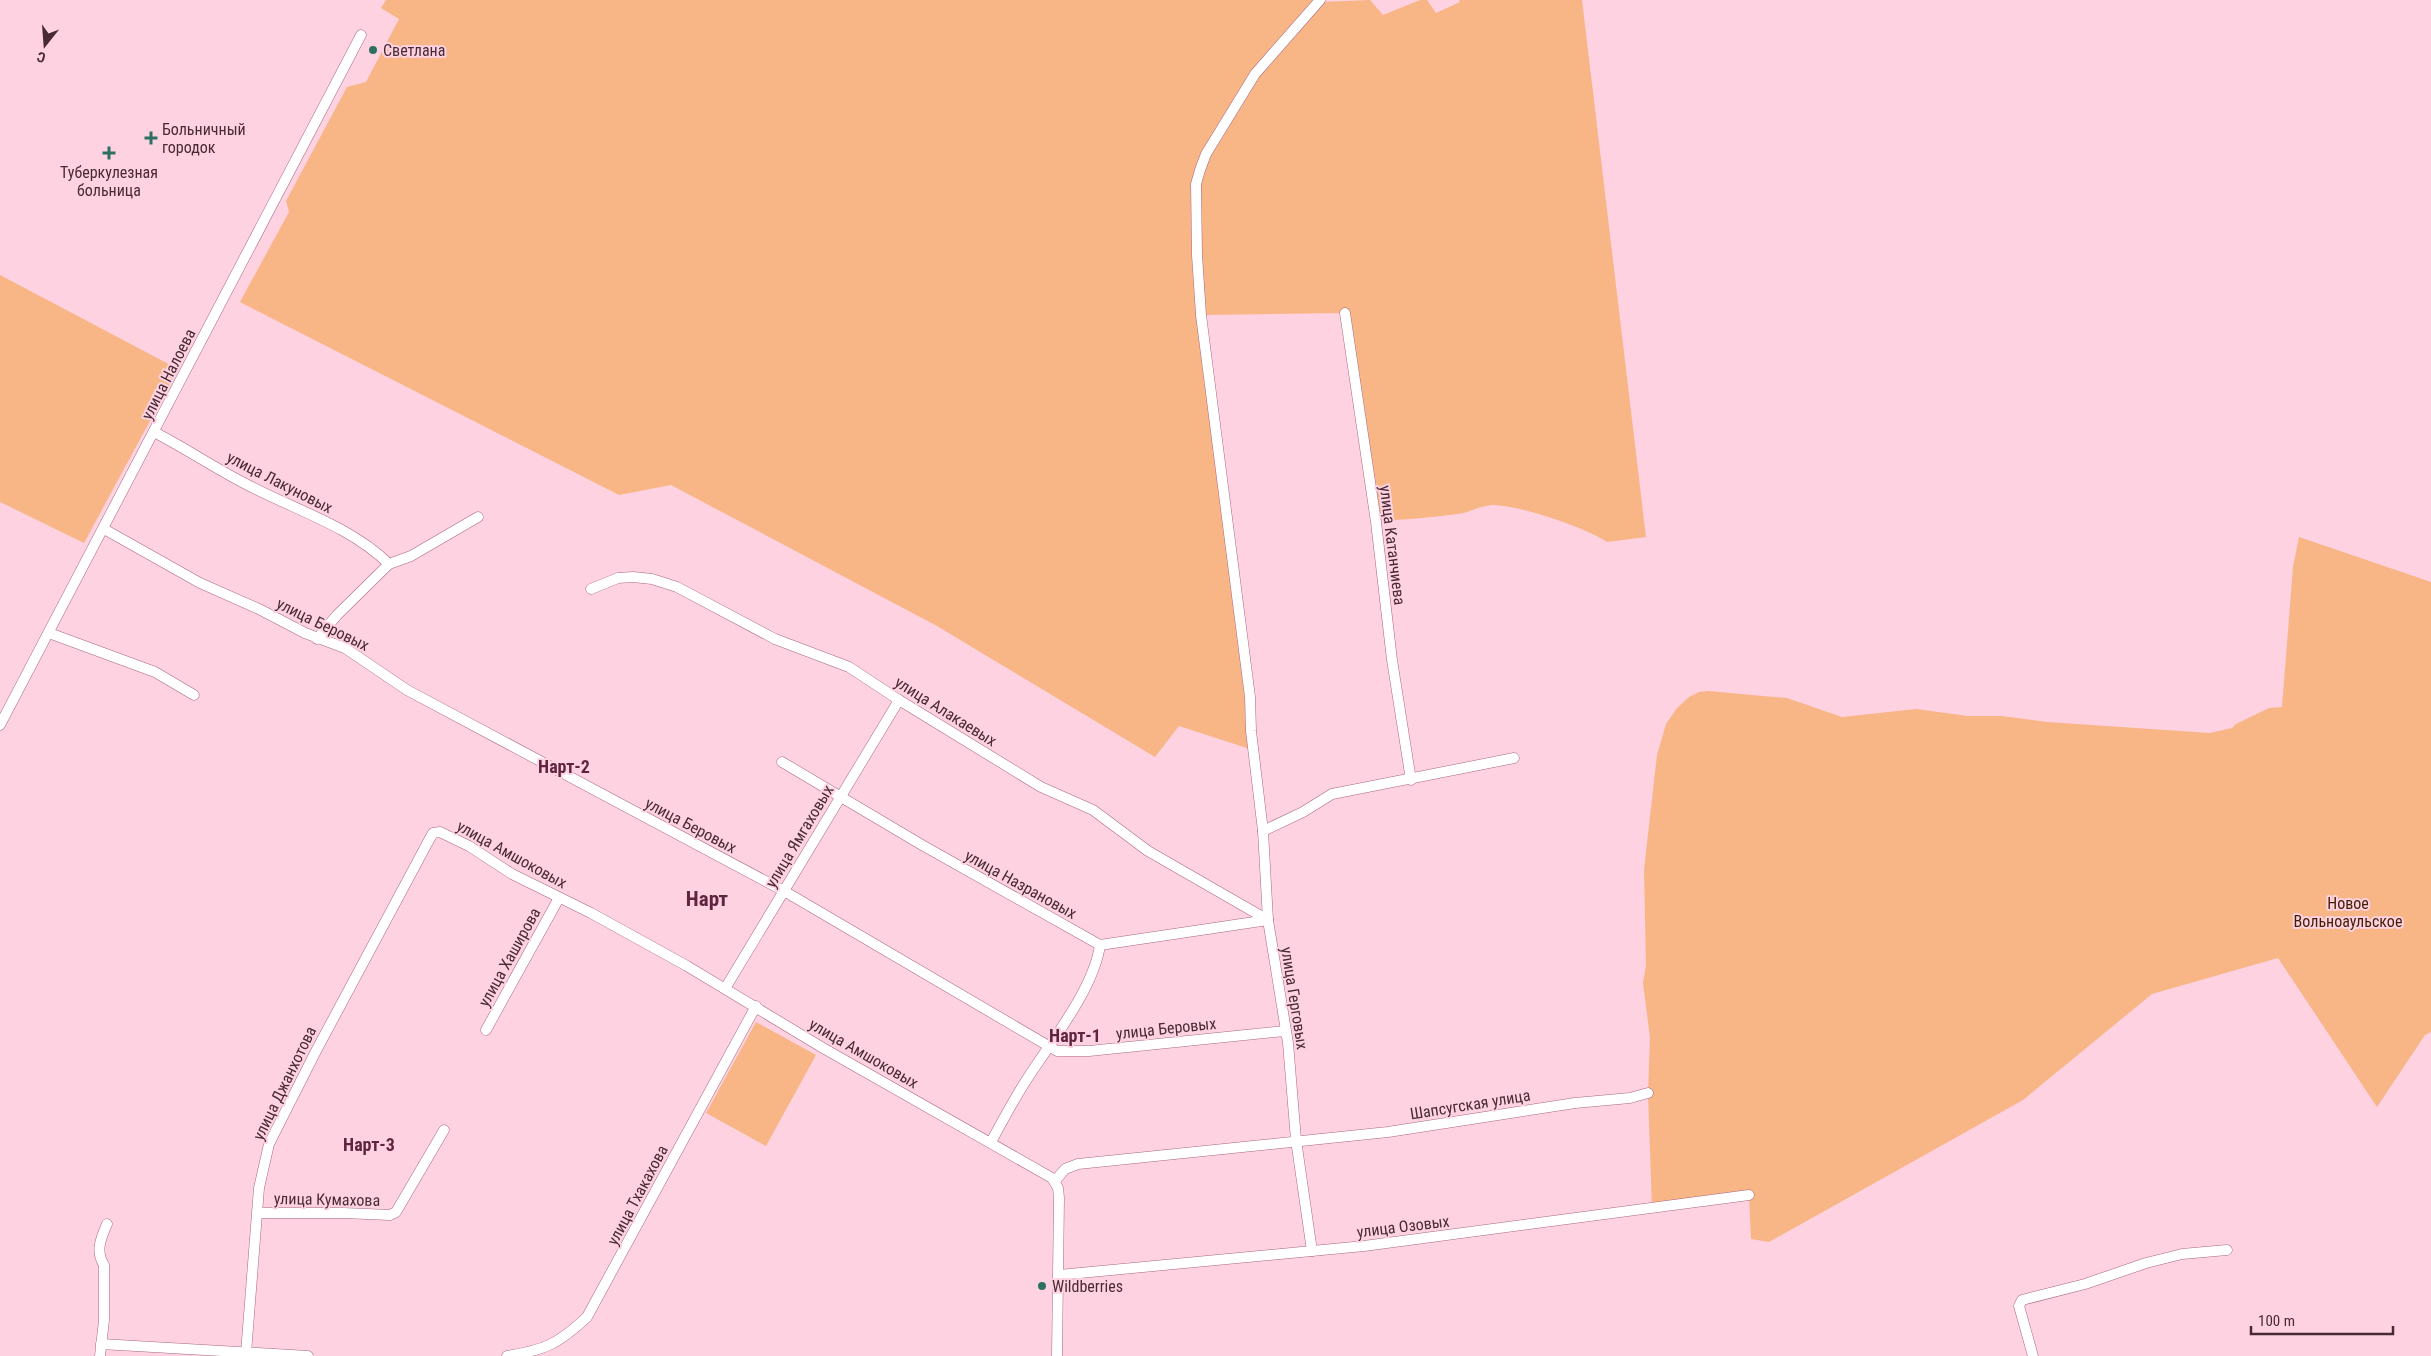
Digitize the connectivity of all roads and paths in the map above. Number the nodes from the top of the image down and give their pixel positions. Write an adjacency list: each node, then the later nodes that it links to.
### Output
1 (1319, 1): 18 (street, улица Герговых)
2 (361, 36): 4 (street, улица Налоева)
3 (1345, 313): 16 (street, улица Катанчиева)
4 (154, 432): 6 (street, улица Налоева); 7 (street, улица Лакуновых)
5 (478, 517): 7 (street)
6 (104, 529): 9 (street, улица Налоева); 10 (street, улица Беровых)
7 (389, 564): 10 (street)
8 (591, 589): 12 (street, улица Алакаевых)
9 (49, 633): 11 (street); 13 (street, улица Налоева)
10 (317, 639): 20 (street, улица Беровых)
11 (194, 695)
12 (898, 700): 17 (street, улица Ямгаховых); 22 (street, улица Алакаевых)
13 (0, 725)
14 (1514, 758): 16 (street)
15 (782, 762): 17 (street, улица Назрановых)
16 (1411, 780): 18 (street)
17 (840, 796): 20 (street, улица Ямгаховых); 23 (street, улица Назрановых)
18 (1263, 831): 22 (street, улица Герговых)
19 (440, 832): 21 (street, улица Амшоковых); 35 (street, улица Джанхотова)
20 (784, 891): 24 (street, улица Ямгаховых); 28 (street, улица Беровых)
21 (559, 898): 24 (street, улица Амшоковых); 26 (street, улица Хаширова)
22 (1268, 920): 23 (street); 27 (street, улица Герговых)
23 (1100, 945): 28 (street)
24 (726, 987): 25 (street, улица Амшоковых)
25 (756, 1006): 32 (street, улица Амшоковых); 44 (street, улица Тхакахова)
26 (486, 1030)
27 (1285, 1031): 28 (street, улица Беровых); 31 (street, улица Герговых)
28 (1049, 1047): 32 (street)
29 (1648, 1093): 31 (street, Шапсугская улица)
30 (444, 1130): 35 (street, улица Кумахова)
31 (1296, 1140): 33 (street); 38 (street, улица Герговых)
32 (991, 1142): 33 (street, улица Амшоковых)
33 (1055, 1181): 39 (street)
34 (1749, 1194): 38 (street, улица Озовых)
35 (258, 1214): 41 (street, улица Джанхотова)
36 (107, 1224): 40 (street)
37 (2227, 1250): 46 (street)
38 (1312, 1251): 39 (street, улица Озовых)
39 (1059, 1275): 45 (street)
40 (101, 1344): 41 (street); 42 (street)
41 (246, 1353): 43 (street)
42 (100, 1356)
43 (308, 1356)
44 (507, 1356)
45 (1057, 1356)
46 (2033, 1356)

